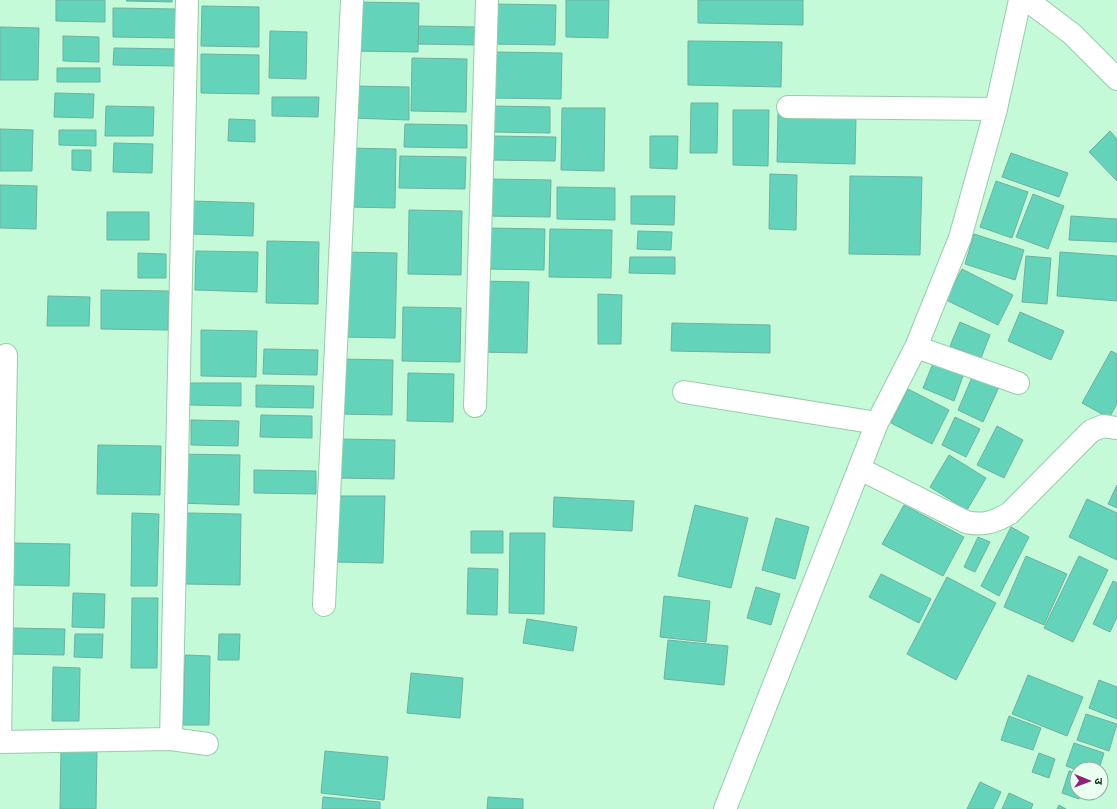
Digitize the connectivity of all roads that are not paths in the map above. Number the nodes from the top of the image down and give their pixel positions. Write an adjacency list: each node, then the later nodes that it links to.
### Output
1 (187, 0): 18 (street)
2 (352, 0): 17 (street)
3 (487, 0): 13 (street)
4 (1020, 0): 8 (street)
5 (1027, 0): 6 (street)
6 (1117, 79)
7 (788, 107): 8 (street)
8 (996, 109): 9 (street)
9 (916, 347): 11 (street); 14 (street)
10 (6, 355): 19 (street)
11 (1018, 383)
12 (684, 392): 14 (street)
13 (475, 406)
14 (877, 423): 16 (street)
15 (1117, 428): 16 (street)
16 (860, 469): 21 (street)
17 (324, 605)
18 (171, 739): 19 (street); 20 (street)
19 (0, 742)
20 (207, 744)
21 (724, 809)

